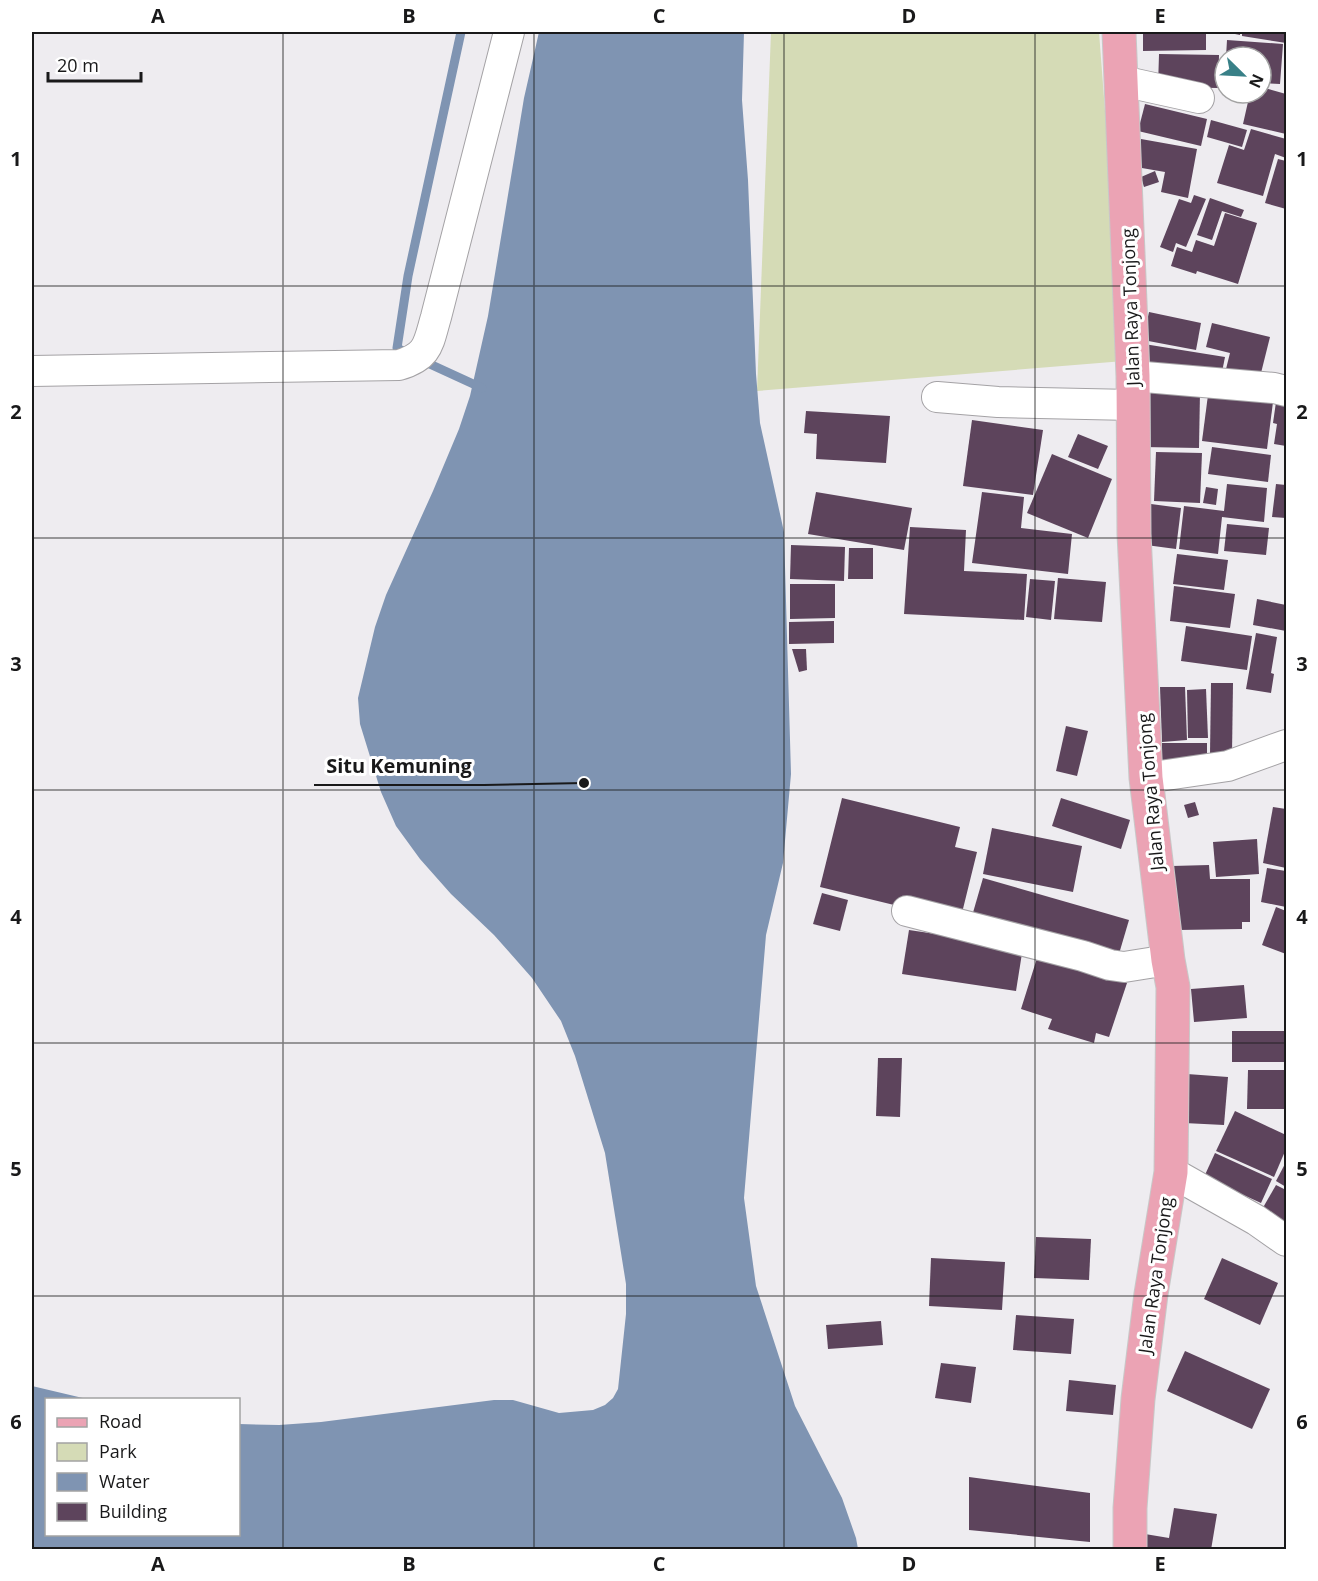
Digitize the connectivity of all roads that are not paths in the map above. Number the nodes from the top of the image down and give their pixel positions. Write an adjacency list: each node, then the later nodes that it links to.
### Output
1 (509, 32): 5 (street)
2 (1119, 32): 3 (main road, Jalan Raya Tonjong)
3 (1122, 81): 4 (street); 6 (main road, Jalan Raya Tonjong)
4 (1199, 98)
5 (32, 371)
6 (1132, 391): 7 (street); 8 (street); 10 (main road, Jalan Raya Tonjong)
7 (1287, 391)
8 (937, 397)
9 (1287, 745): 10 (street)
10 (1146, 778): 12 (main road, Jalan Raya Tonjong)
11 (907, 910): 12 (street)
12 (1168, 960): 13 (main road, Jalan Raya Tonjong)
13 (1171, 1172): 14 (street); 15 (main road, Jalan Raya Tonjong)
14 (1287, 1241)
15 (1130, 1550)

